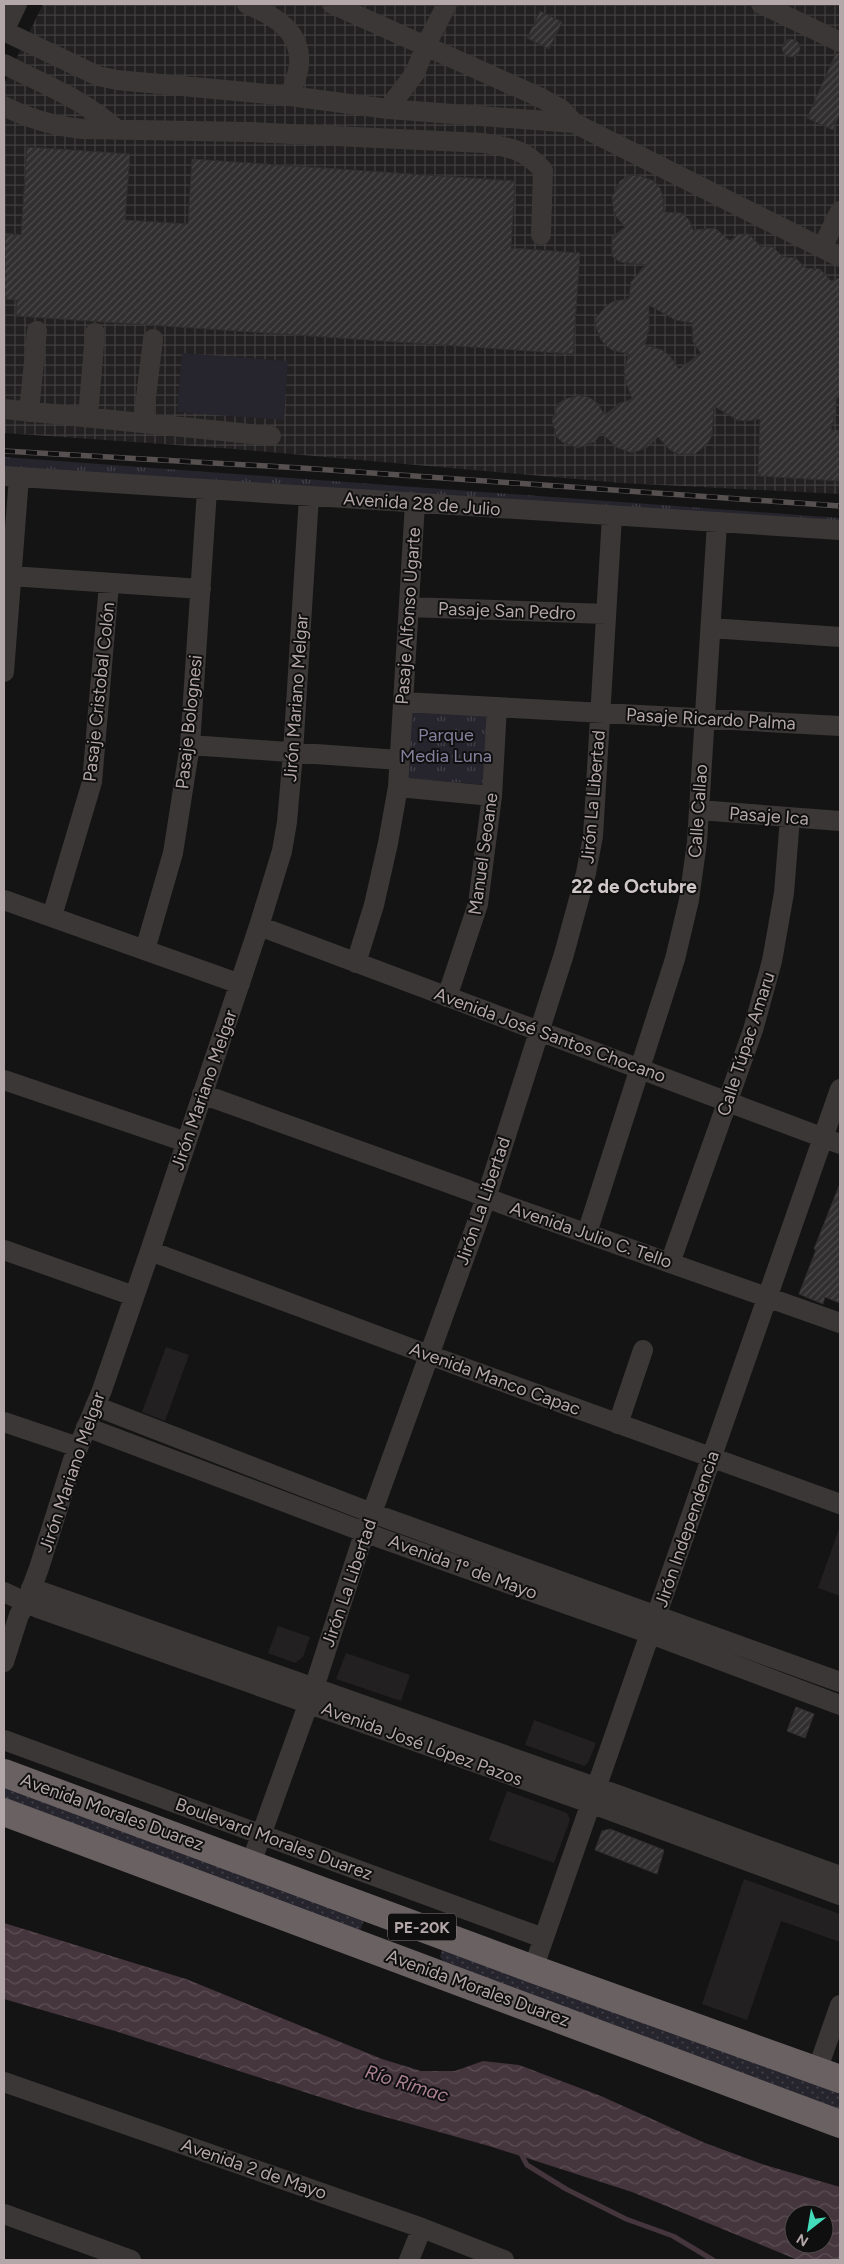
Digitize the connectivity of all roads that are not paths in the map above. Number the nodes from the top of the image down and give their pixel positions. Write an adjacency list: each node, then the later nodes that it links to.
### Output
1 (17, 4): 6 (street)
2 (247, 4): 10 (street)
3 (332, 4): 8 (street)
4 (447, 4): 8 (street)
5 (761, 4): 7 (street)
6 (4, 31): 10 (street)
7 (840, 42)
8 (426, 45): 12 (street); 13 (street)
9 (4, 64): 14 (street)
10 (290, 96): 12 (street)
11 (4, 106): 14 (street)
12 (388, 109): 13 (street)
13 (574, 123): 17 (street)
14 (116, 129): 16 (street)
15 (840, 211): 17 (street)
16 (541, 235)
17 (822, 248): 18 (street)
18 (840, 257)
19 (37, 331): 23 (street)
20 (95, 333): 24 (street)
21 (153, 339): 25 (street)
22 (4, 409): 23 (street)
23 (29, 412): 24 (street)
24 (88, 418): 25 (street)
25 (143, 423): 26 (street)
26 (271, 436)
27 (11, 477): 28 (street, Avenida 28 de Julio); 34 (street)
28 (207, 490): 29 (street, Avenida 28 de Julio); 36 (street, Pasaje Bolognesi)
29 (309, 496): 30 (street, Avenida 28 de Julio); 48 (street, Jirón Mariano Melgar)
30 (415, 503): 31 (street, Avenida 28 de Julio); 37 (street, Pasaje Alfonso Ugarte)
31 (612, 516): 32 (street, Avenida 28 de Julio); 38 (street, Jirón La Libertad)
32 (718, 523): 33 (street, Avenida 28 de Julio); 39 (street, Calle Callao)
33 (840, 530)
34 (12, 576): 35 (street); 41 (street)
35 (110, 584): 36 (street); 56 (street, Pasaje Cristobal Colón)
36 (201, 589): 47 (street, Pasaje Bolognesi)
37 (409, 607): 38 (street, Pasaje San Pedro); 42 (street, Pasaje Alfonso Ugarte)
38 (606, 614): 44 (street, Jirón La Libertad)
39 (710, 628): 40 (street); 45 (street, Calle Callao)
40 (840, 637)
41 (4, 672)
42 (403, 702): 43 (street, Pasaje Ricardo Palma); 49 (street, Pasaje Alfonso Ugarte)
43 (497, 707): 44 (street, Pasaje Ricardo Palma); 51 (street, Manuel Seoane)
44 (600, 712): 45 (street, Pasaje Ricardo Palma); 62 (street, Jirón La Libertad)
45 (705, 719): 46 (street, Pasaje Ricardo Palma); 52 (street, Calle Callao)
46 (840, 726)
47 (190, 745): 48 (street); 58 (street, Pasaje Bolognesi)
48 (293, 753): 49 (street); 57 (street, Jirón Mariano Melgar)
49 (399, 760): 50 (street, Pasaje Alfonso Ugarte)
50 (398, 787): 51 (street); 59 (street, Pasaje Alfonso Ugarte)
51 (492, 796): 61 (street, Manuel Seoane)
52 (699, 810): 53 (street, Pasaje Ica); 63 (street, Calle Callao)
53 (790, 818): 54 (street, Pasaje Ica); 67 (street, Calle Túpac Amaru)
54 (840, 822)
55 (4, 900): 56 (street)
56 (52, 916): 58 (street)
57 (259, 926): 59 (street, Avenida José Santos Chocano); 60 (street, Jirón Mariano Melgar)
58 (145, 950): 60 (street)
59 (356, 963): 61 (street, Avenida José Santos Chocano)
60 (240, 984): 66 (street, Jirón Mariano Melgar)
61 (447, 997): 62 (street, Avenida José Santos Chocano)
62 (539, 1031): 63 (street, Avenida José Santos Chocano); 70 (street, Jirón La Libertad)
63 (640, 1069): 67 (street, Avenida José Santos Chocano); 71 (street, Calle Callao)
64 (4, 1080): 69 (street)
65 (840, 1089): 68 (street, Jirón Independencia)
66 (202, 1094): 69 (street, Jirón Mariano Melgar); 70 (street, Avenida Julio C. Tello)
67 (728, 1102): 68 (street, Avenida José Santos Chocano); 74 (street, Calle Túpac Amaru)
68 (832, 1141): 76 (street, Jirón Independencia)
69 (186, 1142): 73 (street, Jirón Mariano Melgar)
70 (486, 1198): 71 (street, Avenida Julio C. Tello); 79 (street, Jirón La Libertad)
71 (587, 1233): 74 (street, Avenida Julio C. Tello)
72 (4, 1250): 75 (street)
73 (150, 1251): 75 (street, Jirón Mariano Melgar); 79 (street, Avenida Manco Capac)
74 (670, 1263): 76 (street, Avenida Julio C. Tello)
75 (134, 1296): 80 (street, Jirón Mariano Melgar)
76 (768, 1297): 77 (street, Avenida Julio C. Tello); 85 (street, Jirón Independencia)
77 (840, 1323)
78 (643, 1350): 82 (street)
79 (428, 1355): 82 (street, Avenida Manco Capac); 87 (street, Jirón La Libertad)
80 (95, 1406): 83 (street, Jirón Mariano Melgar); 87 (street, Avenida 1º de Mayo)
81 (4, 1422): 84 (street)
82 (618, 1424): 85 (street, Avenida Manco Capac)
83 (86, 1427): 84 (street, Jirón Mariano Melgar); 88 (street, Avenida 1º de Mayo)
84 (78, 1447): 90 (street, Jirón Mariano Melgar)
85 (712, 1459): 86 (street, Avenida Manco Capac); 91 (street, Jirón Independencia)
86 (840, 1504)
87 (372, 1513): 88 (street, Jirón La Libertad); 91 (street, Avenida 1º de Mayo)
88 (365, 1532): 91 (street, Avenida 1º de Mayo); 94 (street, Jirón La Libertad)
89 (4, 1592): 90 (street, Avenida José López Pazos)
90 (29, 1596): 92 (street, Jirón Mariano Melgar); 94 (street, Avenida José López Pazos)
91 (654, 1625): 93 (street, Avenida 1º de Mayo); 95 (street, Avenida 1º de Mayo); 98 (street, Jirón Independencia)
92 (4, 1662)
93 (840, 1682)
94 (311, 1696): 98 (street, Avenida José López Pazos); 100 (street, Jirón La Libertad)
95 (840, 1704)
96 (4, 1740): 100 (street, Boulevard Morales Duarez)
97 (4, 1773): 101 (highway, Avenida Morales Duarez / PE-20K)
98 (593, 1795): 102 (street, Avenida José López Pazos); 103 (street, Avenida José López Pazos); 105 (street, Jirón Independencia)
99 (4, 1812): 106 (highway, Avenida Morales Duarez / PE-20K)
100 (261, 1834): 101 (street, Jirón La Libertad); 105 (street, Boulevard Morales Duarez)
101 (251, 1863): 104 (highway, Avenida Morales Duarez / PE-20K)
102 (840, 1876)
103 (840, 1895)
104 (386, 1914): 106 (highway); 107 (highway, Avenida Morales Duarez / PE-20K)
105 (543, 1938): 107 (street, Jirón Independencia)
106 (375, 1950): 111 (highway, Avenida Morales Duarez / PE-20K)
107 (533, 1969): 109 (highway, Avenida Morales Duarez / PE-20K)
108 (840, 2004): 109 (street)
109 (829, 2075)
110 (4, 2082): 113 (street, Avenida 2 de Mayo)
111 (840, 2124)
112 (4, 2214): 114 (street)
113 (422, 2228): 115 (street); 116 (street, Avenida 2 de Mayo)
114 (130, 2260)
115 (409, 2260)
116 (504, 2260)

